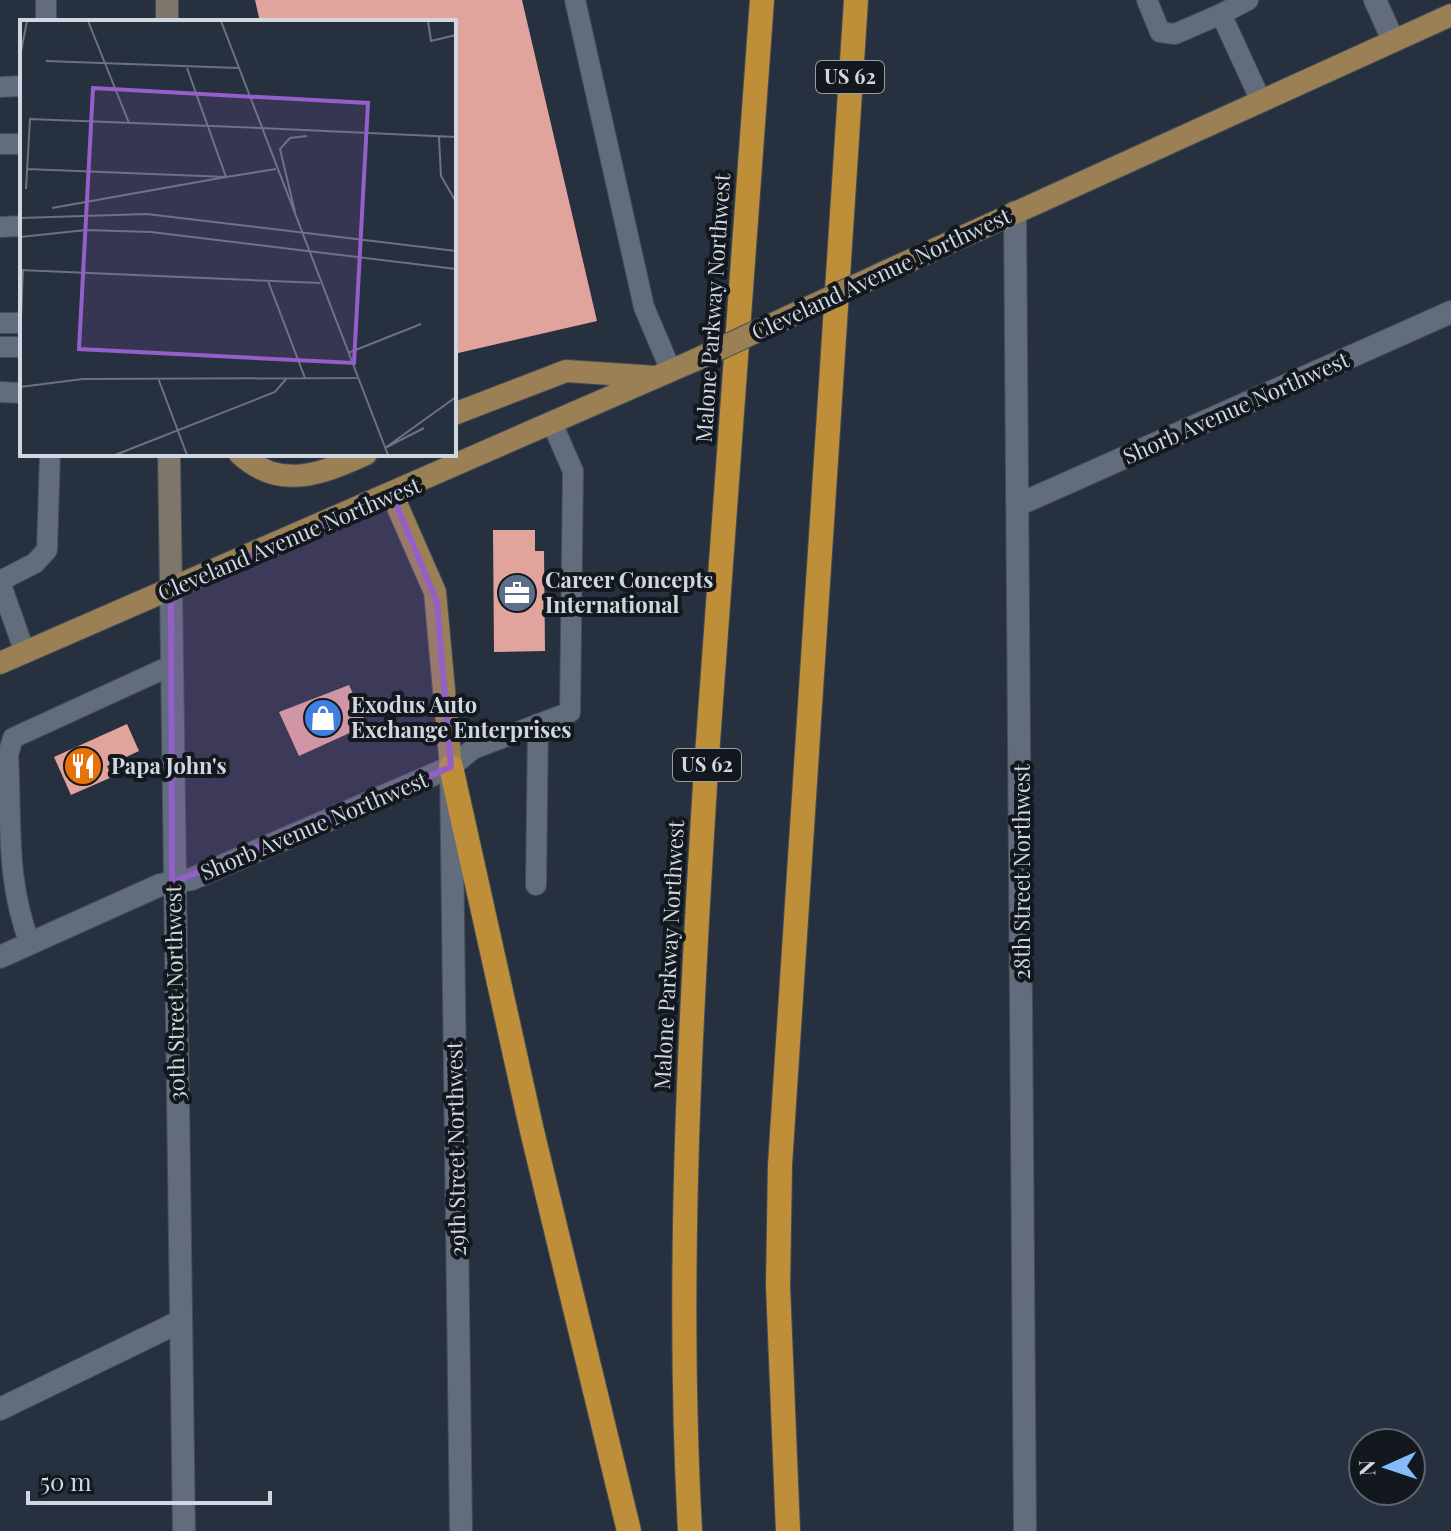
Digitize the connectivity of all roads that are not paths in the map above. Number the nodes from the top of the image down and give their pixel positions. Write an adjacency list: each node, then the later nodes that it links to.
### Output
1 (575, 0): 17 (lane)
2 (762, 0): 42 (highway, Malone Parkway Northwest / US 62)
3 (856, 0): 43 (highway, US 62)
4 (1147, 0): 7 (lane)
5 (1248, 0): 7 (lane)
6 (1375, 0): 9 (street)
7 (1221, 14): 12 (lane)
8 (1451, 15): 9 (main road, Cleveland Avenue Northwest)
9 (1393, 40): 12 (main road, Cleveland Avenue Northwest)
10 (20, 86): 11 (lane)
11 (0, 87)
12 (1261, 101): 13 (main road, Cleveland Avenue Northwest)
13 (1015, 212): 17 (main road, Cleveland Avenue Northwest, bridge); 25 (street, 28th Street Northwest)
14 (20, 226): 15 (lane)
15 (0, 227)
16 (1451, 312): 25 (street, Shorb Avenue Northwest)
17 (664, 374): 18 (main road); 19 (main road, Cleveland Avenue Northwest)
18 (456, 413)
19 (552, 423): 24 (main road, Cleveland Avenue Northwest); 31 (lane)
20 (50, 456): 26 (lane)
21 (169, 456): 27 (main road, 30th Street Northwest)
22 (242, 456): 23 (main road)
23 (362, 456)
24 (392, 494): 27 (main road, Cleveland Avenue Northwest); 32 (main road)
25 (1020, 504): 44 (street, 28th Street Northwest)
26 (0, 581): 28 (lane)
27 (171, 590): 28 (main road, Cleveland Avenue Northwest); 30 (street, 30th Street Northwest)
28 (25, 653): 29 (main road, Cleveland Avenue Northwest)
29 (0, 663)
30 (170, 666): 33 (street, 30th Street Northwest); 35 (lane)
31 (538, 724): 32 (lane); 34 (lane)
32 (451, 767): 33 (street, Shorb Avenue Northwest); 40 (street, 29th Street Northwest); 41 (highway)
33 (172, 883): 35 (street, Shorb Avenue Northwest); 37 (street, 30th Street Northwest)
34 (536, 885)
35 (30, 944): 36 (street, Shorb Avenue Northwest)
36 (0, 957)
37 (181, 1321): 38 (street); 39 (street, 30th Street Northwest)
38 (0, 1409)
39 (184, 1531)
40 (461, 1531)
41 (629, 1531)
42 (690, 1531)
43 (788, 1531)
44 (1025, 1531)

